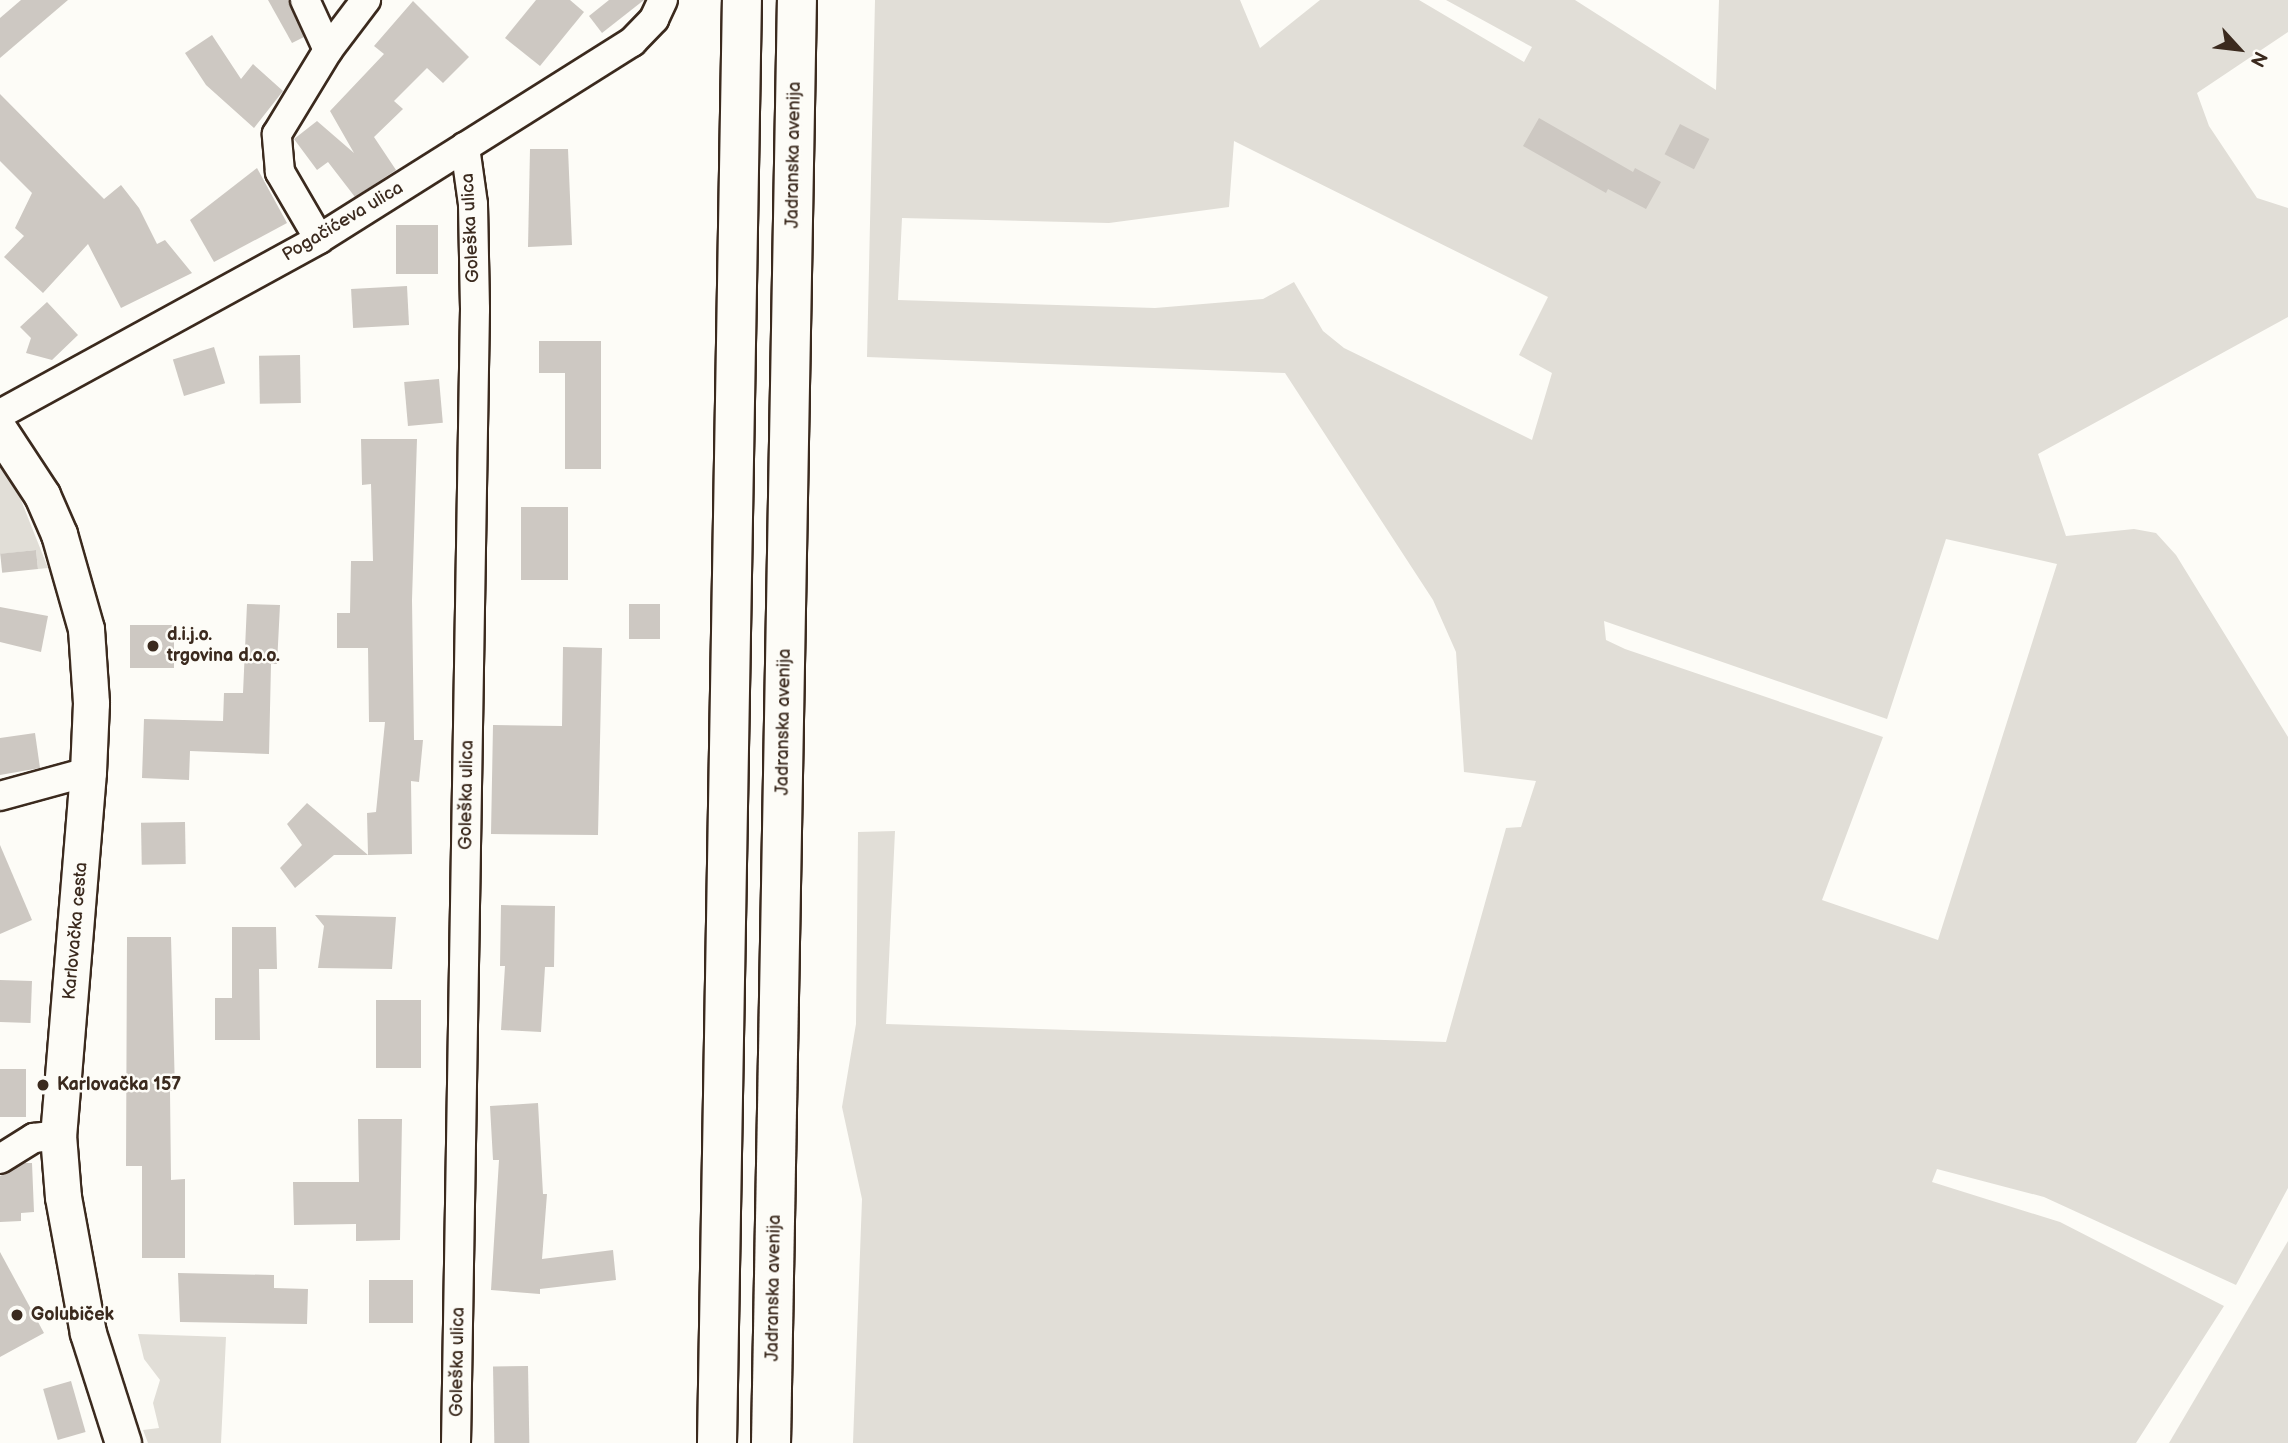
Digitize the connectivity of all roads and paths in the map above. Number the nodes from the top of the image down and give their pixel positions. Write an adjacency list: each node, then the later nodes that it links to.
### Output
1 (305, 0): 6 (street)
2 (366, 0): 6 (street)
3 (663, 0): 7 (street, Pogačićeva ulica)
4 (742, 0): 17 (main road)
5 (797, 0): 18 (main road, Jadranska avenija)
6 (328, 50): 8 (street)
7 (465, 147): 8 (street, Pogačićeva ulica); 16 (street, Goleška ulica)
8 (319, 239): 9 (street, Pogačićeva ulica)
9 (0, 414)
10 (0, 431): 11 (street, Karlovačka cesta)
11 (88, 772): 12 (street); 13 (street, Karlovačka cesta)
12 (0, 796)
13 (58, 1135): 14 (street); 15 (street, Karlovačka cesta)
14 (0, 1160)
15 (123, 1443)
16 (456, 1443)
17 (717, 1443)
18 (771, 1443)

